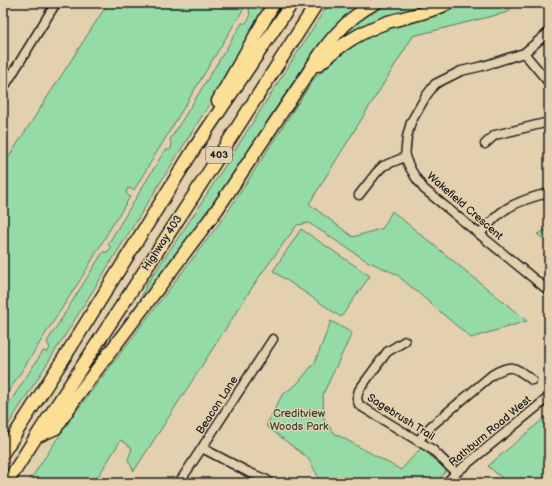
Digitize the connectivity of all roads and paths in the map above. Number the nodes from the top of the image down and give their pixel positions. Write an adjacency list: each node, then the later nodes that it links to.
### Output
1 (56, 3): 11 (street)
2 (274, 3): 14 (highway)
3 (292, 3): 14 (highway, Highway 403 / 403)
4 (317, 3): 24 (highway, Highway 403 / 403)
5 (375, 3): 9 (highway)
6 (449, 3): 9 (highway)
7 (549, 32): 8 (street)
8 (524, 53): 10 (street); 15 (street)
9 (308, 73): 24 (highway)
10 (549, 83)
11 (3, 88)
12 (549, 122): 13 (street)
13 (485, 144)
14 (194, 149): 27 (highway, Highway 403 / 403)
15 (405, 157): 17 (street); 18 (street, Wakefield Crescent)
16 (549, 193): 18 (street)
17 (359, 195)
18 (480, 234): 19 (street, Wakefield Crescent)
19 (549, 291)
20 (273, 339): 26 (street, Beacon Lane)
21 (405, 341): 25 (street, Sagebrush Trail)
22 (532, 380): 25 (street)
23 (549, 396): 28 (street, Rathburn Road West)
24 (36, 437): 30 (highway, Highway 403 / 403)
25 (418, 441): 28 (street, Sagebrush Trail)
26 (202, 448): 29 (street); 31 (street, Beacon Lane)
27 (3, 453)
28 (456, 473): 32 (street, Rathburn Road West)
29 (266, 480)
30 (7, 483)
31 (179, 483)
32 (446, 483)

